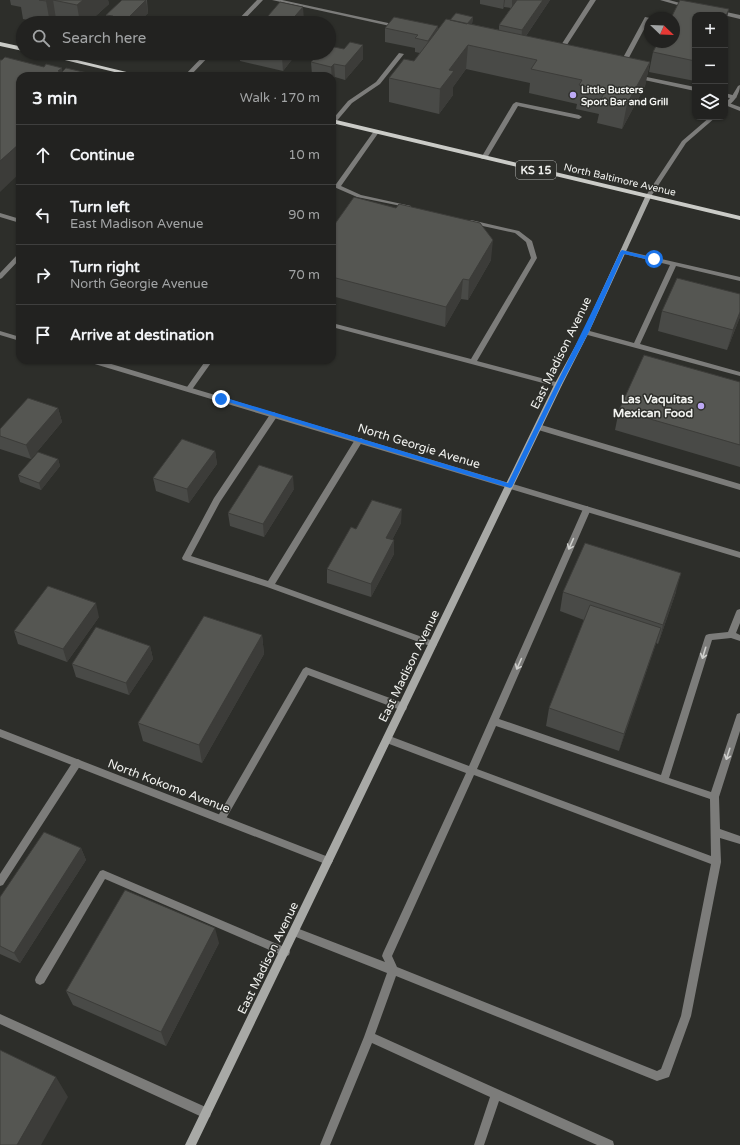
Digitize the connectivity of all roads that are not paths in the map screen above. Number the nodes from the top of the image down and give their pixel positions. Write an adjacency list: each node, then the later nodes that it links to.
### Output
1 (130, 0): 8 (street)
2 (260, 0): 9 (street)
3 (275, 0): 12 (street)
4 (593, 0): 16 (street)
5 (663, 0): 6 (street)
6 (694, 7)
7 (709, 10): 10 (street)
8 (113, 16)
9 (245, 16)
10 (740, 17)
11 (644, 24): 21 (street)
12 (407, 28)
13 (0, 44): 14 (main road)
14 (16, 47)
15 (401, 54): 31 (street)
16 (555, 59)
17 (69, 60): 19 (main road)
18 (202, 60): 20 (street)
19 (122, 72)
20 (191, 72)
21 (625, 74)
22 (633, 76): 24 (street)
23 (740, 87): 26 (street)
24 (692, 88)
25 (728, 96): 26 (street)
26 (734, 97): 27 (street)
27 (728, 103)
28 (728, 106): 29 (street)
29 (740, 109)
30 (579, 117): 35 (street)
31 (336, 118)
32 (710, 120): 38 (street)
33 (336, 122): 34 (main road, North Baltimore Avenue / KS 15)
34 (376, 132): 35 (main road, North Baltimore Avenue / KS 15); 36 (street)
35 (484, 158): 38 (main road, North Baltimore Avenue / KS 15)
36 (336, 184)
37 (336, 188): 39 (street)
38 (648, 197): 41 (main road, North Baltimore Avenue / KS 15); 44 (main road, East Madison Avenue)
39 (419, 210)
40 (0, 215): 42 (street)
41 (740, 218)
42 (16, 220)
43 (464, 220): 54 (street)
44 (622, 252): 46 (street); 50 (main road, East Madison Avenue)
45 (16, 260): 47 (street)
46 (674, 264): 48 (street); 53 (street)
47 (0, 277)
48 (740, 279)
49 (336, 326): 54 (street)
50 (586, 332): 53 (street); 58 (main road, East Madison Avenue)
51 (0, 333): 52 (street)
52 (16, 338)
53 (636, 345): 57 (street)
54 (473, 362): 58 (street)
55 (104, 364): 59 (street, North Georgie Avenue)
56 (207, 364): 59 (street)
57 (740, 374)
58 (558, 385): 61 (main road, East Madison Avenue)
59 (189, 389): 60 (street, North Georgie Avenue)
60 (274, 415): 62 (street, North Georgie Avenue); 67 (street)
61 (538, 427): 63 (main road, East Madison Avenue); 64 (street)
62 (358, 440): 63 (street, North Georgie Avenue); 67 (street)
63 (510, 486): 65 (street, North Georgie Avenue); 71 (main road, East Madison Avenue)
64 (740, 487)
65 (587, 509): 66 (street, North Georgie Avenue); 74 (street, one-way to 74)
66 (740, 555)
67 (270, 585): 71 (street)
68 (740, 612): 69 (street)
69 (731, 635): 70 (street); 79 (street, one-way to 79)
70 (740, 638)
71 (433, 644): 72 (main road, East Madison Avenue)
72 (403, 707): 76 (main road, East Madison Avenue); 81 (street)
73 (740, 717): 80 (street, one-way to 80)
74 (494, 721): 78 (street); 79 (street)
75 (0, 733): 77 (street, North Kokomo Avenue)
76 (387, 739): 78 (street); 84 (main road, East Madison Avenue)
77 (77, 763): 81 (street, North Kokomo Avenue); 86 (street)
78 (472, 770): 85 (street); 89 (street)
79 (664, 780): 80 (street)
80 (714, 798): 82 (street)
81 (221, 819): 84 (street, North Kokomo Avenue)
82 (715, 832): 83 (street); 85 (street)
83 (740, 840)
84 (328, 861): 87 (main road, East Madison Avenue)
85 (716, 862): 89 (street)
86 (0, 882)
87 (294, 932): 88 (main road, East Madison Avenue); 89 (street)
88 (285, 952): 90 (street); 94 (main road, East Madison Avenue)
89 (393, 970): 92 (street)
90 (40, 980)
91 (0, 1019): 94 (street)
92 (369, 1037): 93 (street); 96 (street)
93 (496, 1095): 97 (street); 98 (street)
94 (206, 1113): 95 (main road, East Madison Avenue)
95 (190, 1145)
96 (325, 1145)
97 (479, 1145)
98 (608, 1145)

